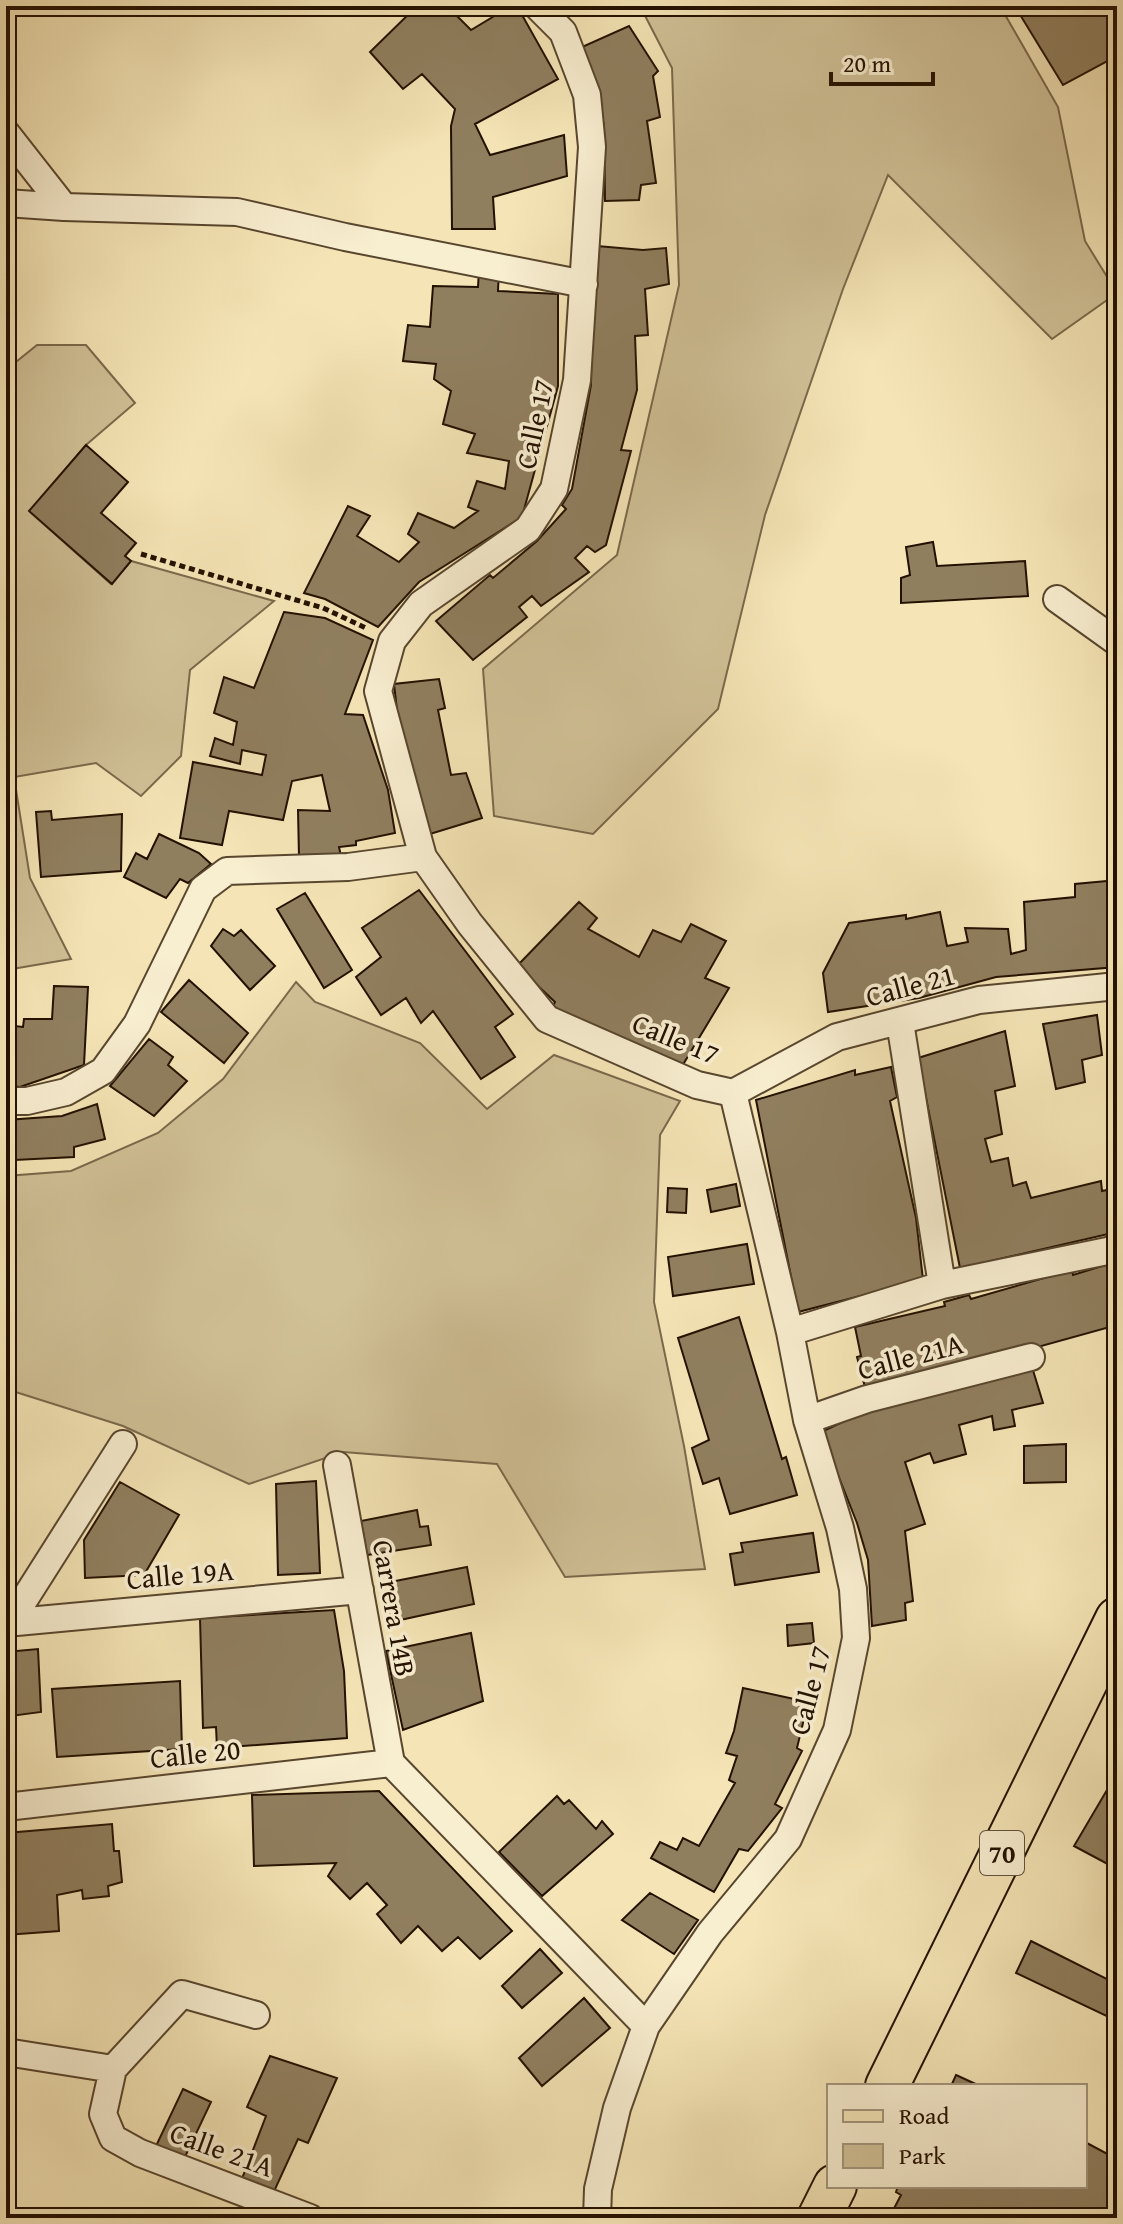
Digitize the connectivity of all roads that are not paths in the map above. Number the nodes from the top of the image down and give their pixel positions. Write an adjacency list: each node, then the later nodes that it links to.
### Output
1 (537, 6): 5 (street, Calle 17)
2 (6, 133): 4 (street)
3 (6, 203): 4 (street)
4 (64, 207): 5 (street)
5 (584, 284): 8 (street, Calle 17)
6 (1057, 599): 7 (street)
7 (1117, 642)
8 (423, 857): 11 (street, Calle 17); 12 (street)
9 (1117, 986): 10 (street, Calle 21)
10 (900, 1022): 11 (street, Calle 21); 14 (street)
11 (733, 1093): 15 (street, Calle 17)
12 (6, 1101)
13 (1117, 1249): 14 (street)
14 (942, 1285): 15 (street)
15 (790, 1332): 17 (street, Calle 17)
16 (1031, 1357): 17 (street, Calle 21A)
17 (807, 1420): 26 (street, Calle 17)
18 (123, 1444): 22 (street)
19 (337, 1465): 20 (street, Carrera 14B)
20 (360, 1590): 22 (street, Calle 19A); 23 (street, Carrera 14B)
21 (1117, 1619): 29 (main road, 70)
22 (8, 1622)
23 (391, 1763): 24 (street, Calle 20); 26 (street)
24 (6, 1807)
25 (256, 2015): 28 (street)
26 (646, 2026): 32 (street, Calle 17)
27 (6, 2052): 28 (street)
28 (113, 2069): 31 (street, Calle 21A)
29 (888, 2084)
30 (834, 2188): 33 (main road)
31 (310, 2218)
32 (597, 2218)
33 (819, 2218)

